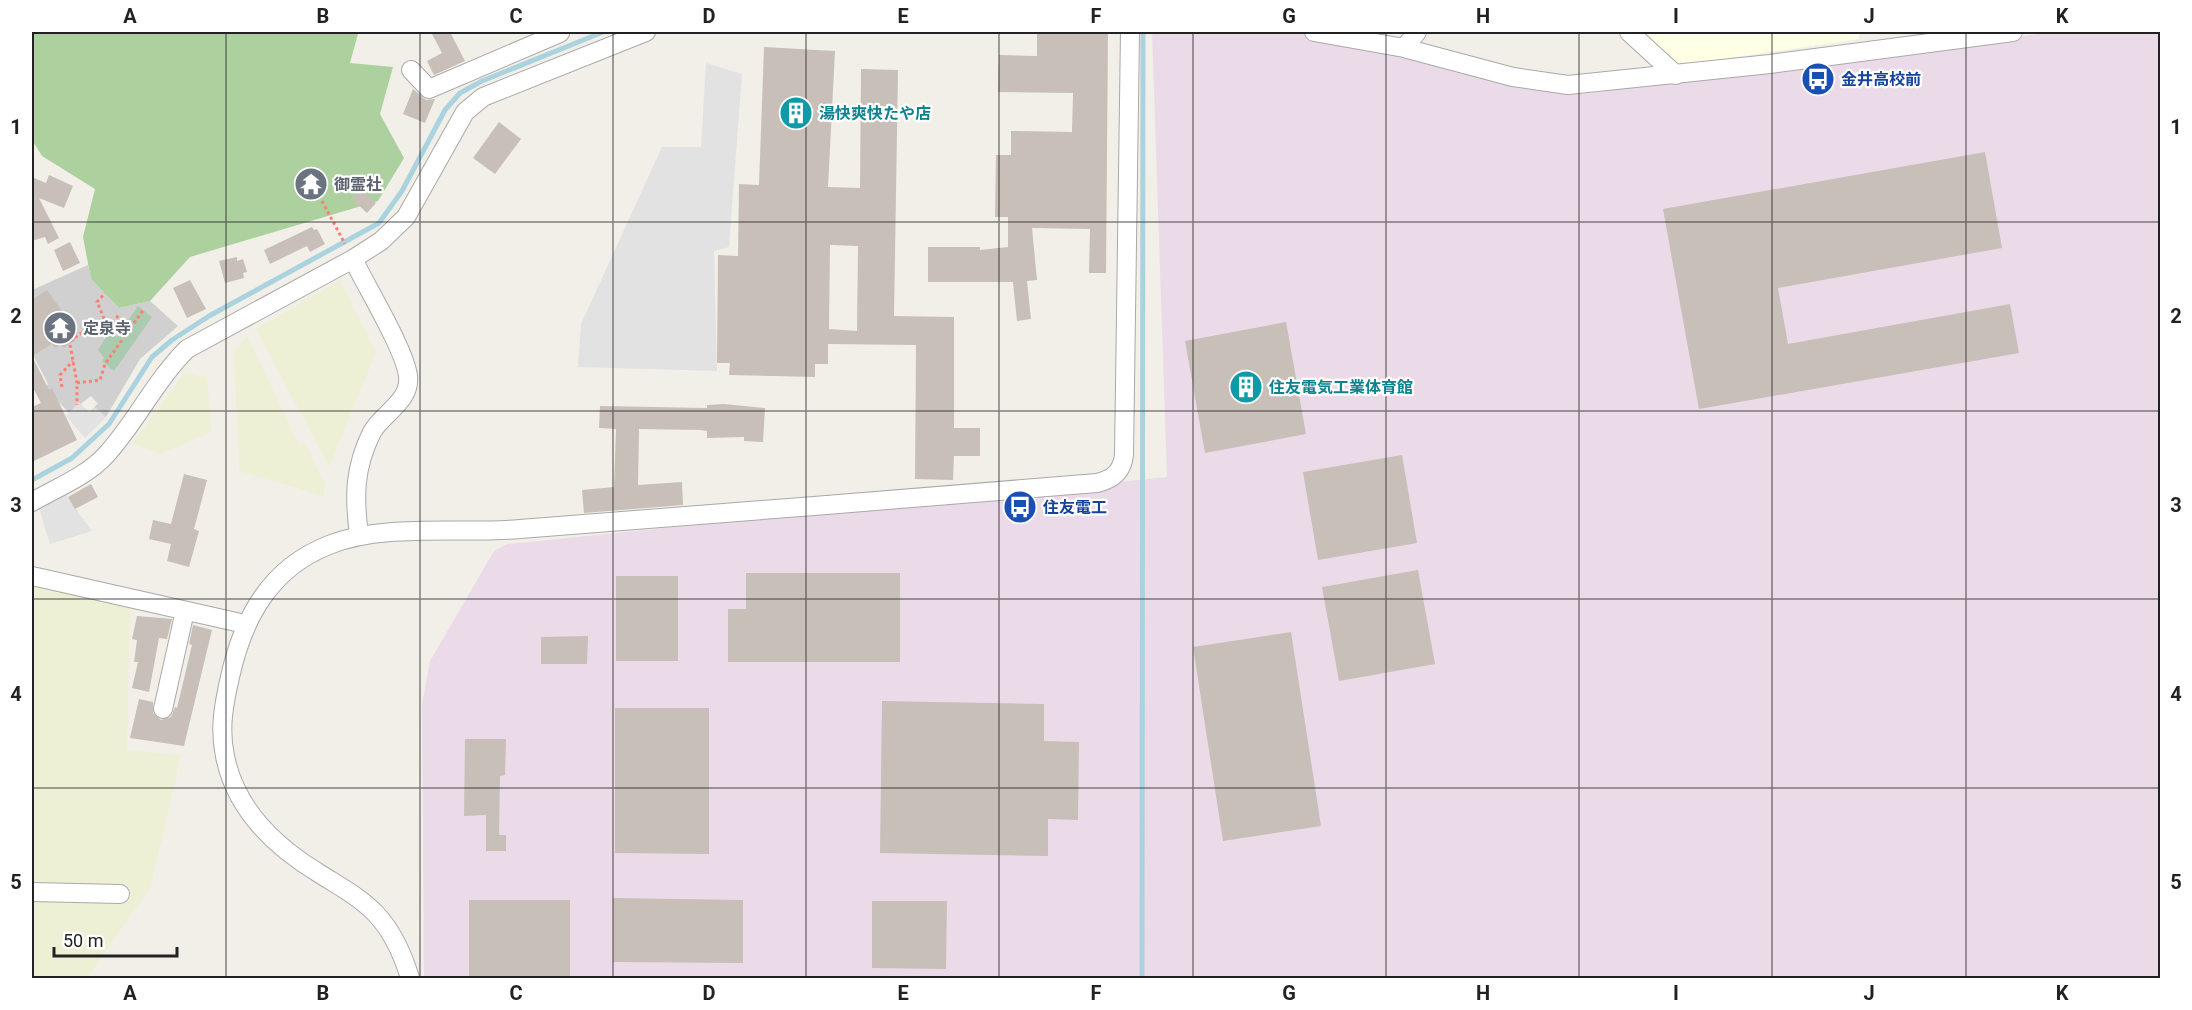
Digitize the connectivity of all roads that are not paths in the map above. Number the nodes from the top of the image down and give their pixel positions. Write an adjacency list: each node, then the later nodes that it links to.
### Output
1 (646, 32): 11 (street)
2 (1130, 32): 14 (street)
3 (1314, 32): 8 (street)
4 (1416, 32): 8 (street)
5 (1629, 32): 10 (street)
6 (2013, 32): 10 (street)
7 (560, 33): 11 (street)
8 (1404, 48): 10 (street)
9 (411, 70): 11 (street)
10 (1676, 75)
11 (477, 86): 12 (street)
12 (350, 253): 13 (street); 14 (street)
13 (32, 502)
14 (359, 535): 17 (street)
15 (32, 576): 16 (street)
16 (185, 611): 17 (street); 18 (street)
17 (245, 624): 21 (street)
18 (163, 709)
19 (32, 892): 20 (street)
20 (120, 894)
21 (410, 978)

